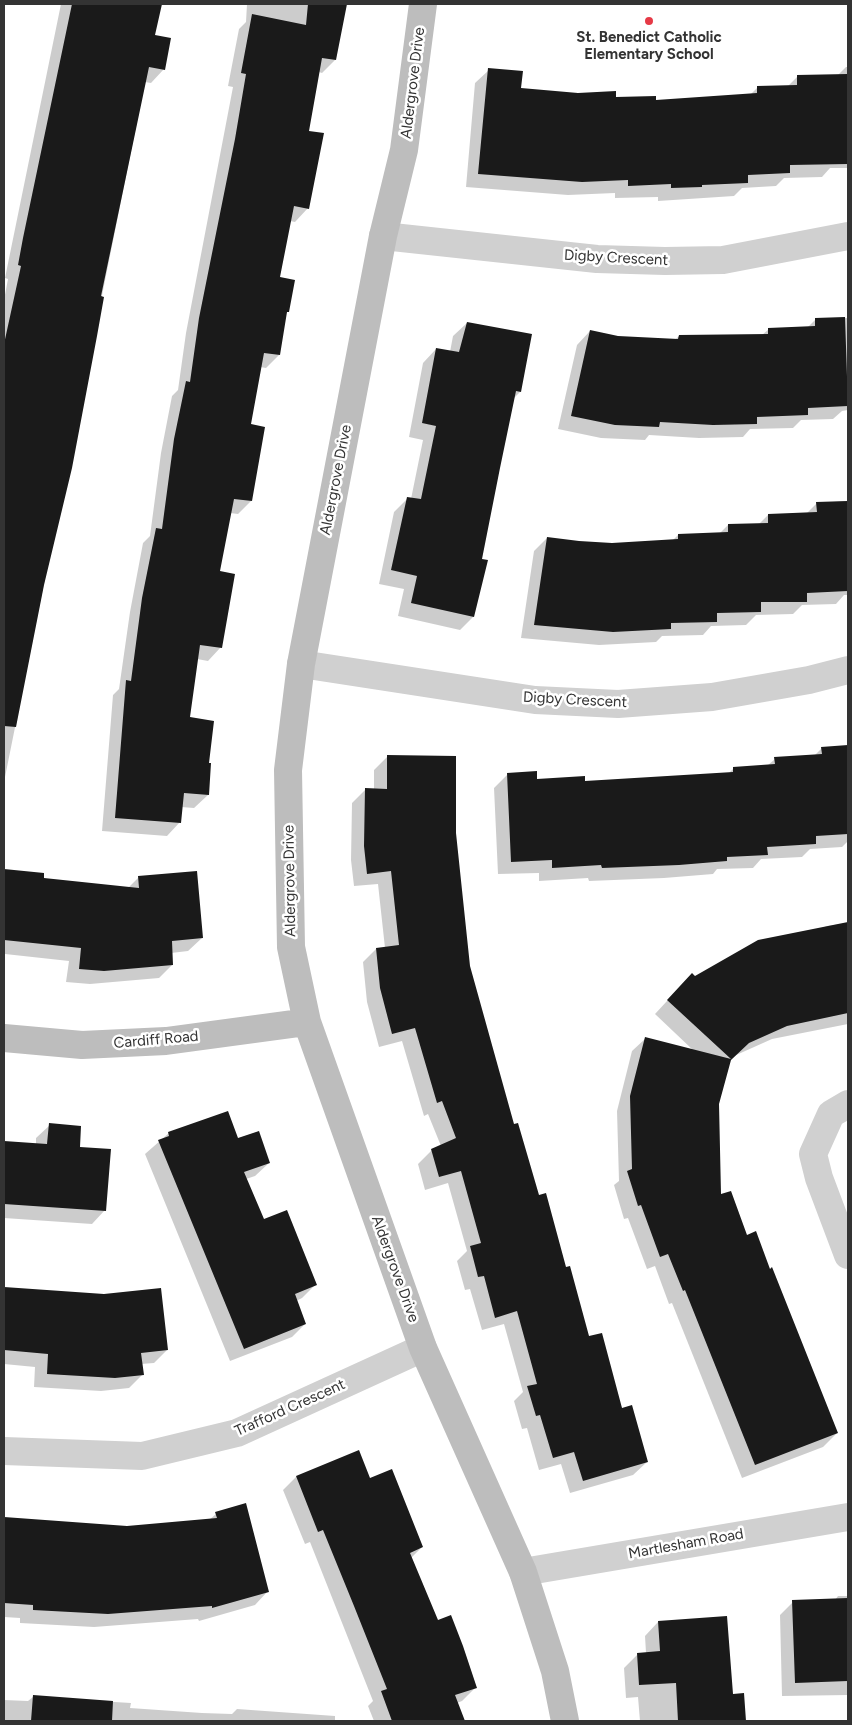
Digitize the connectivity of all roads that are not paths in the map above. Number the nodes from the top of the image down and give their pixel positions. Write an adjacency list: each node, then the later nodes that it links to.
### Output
1 (423, 4): 2 (street, Aldergrove Drive)
2 (383, 236): 3 (street, Digby Crescent); 4 (street, Aldergrove Drive)
3 (848, 236)
4 (301, 664): 5 (street, Digby Crescent); 6 (street, Aldergrove Drive)
5 (848, 670)
6 (307, 1022): 7 (street, Cardiff Road); 10 (street, Aldergrove Drive)
7 (4, 1038)
8 (848, 1104): 9 (street)
9 (848, 1255)
10 (423, 1348): 11 (street, Trafford Crescent); 13 (street, Aldergrove Drive)
11 (4, 1451)
12 (848, 1517): 13 (street, Martlesham Road)
13 (523, 1572): 14 (street, Aldergrove Drive)
14 (565, 1721)

